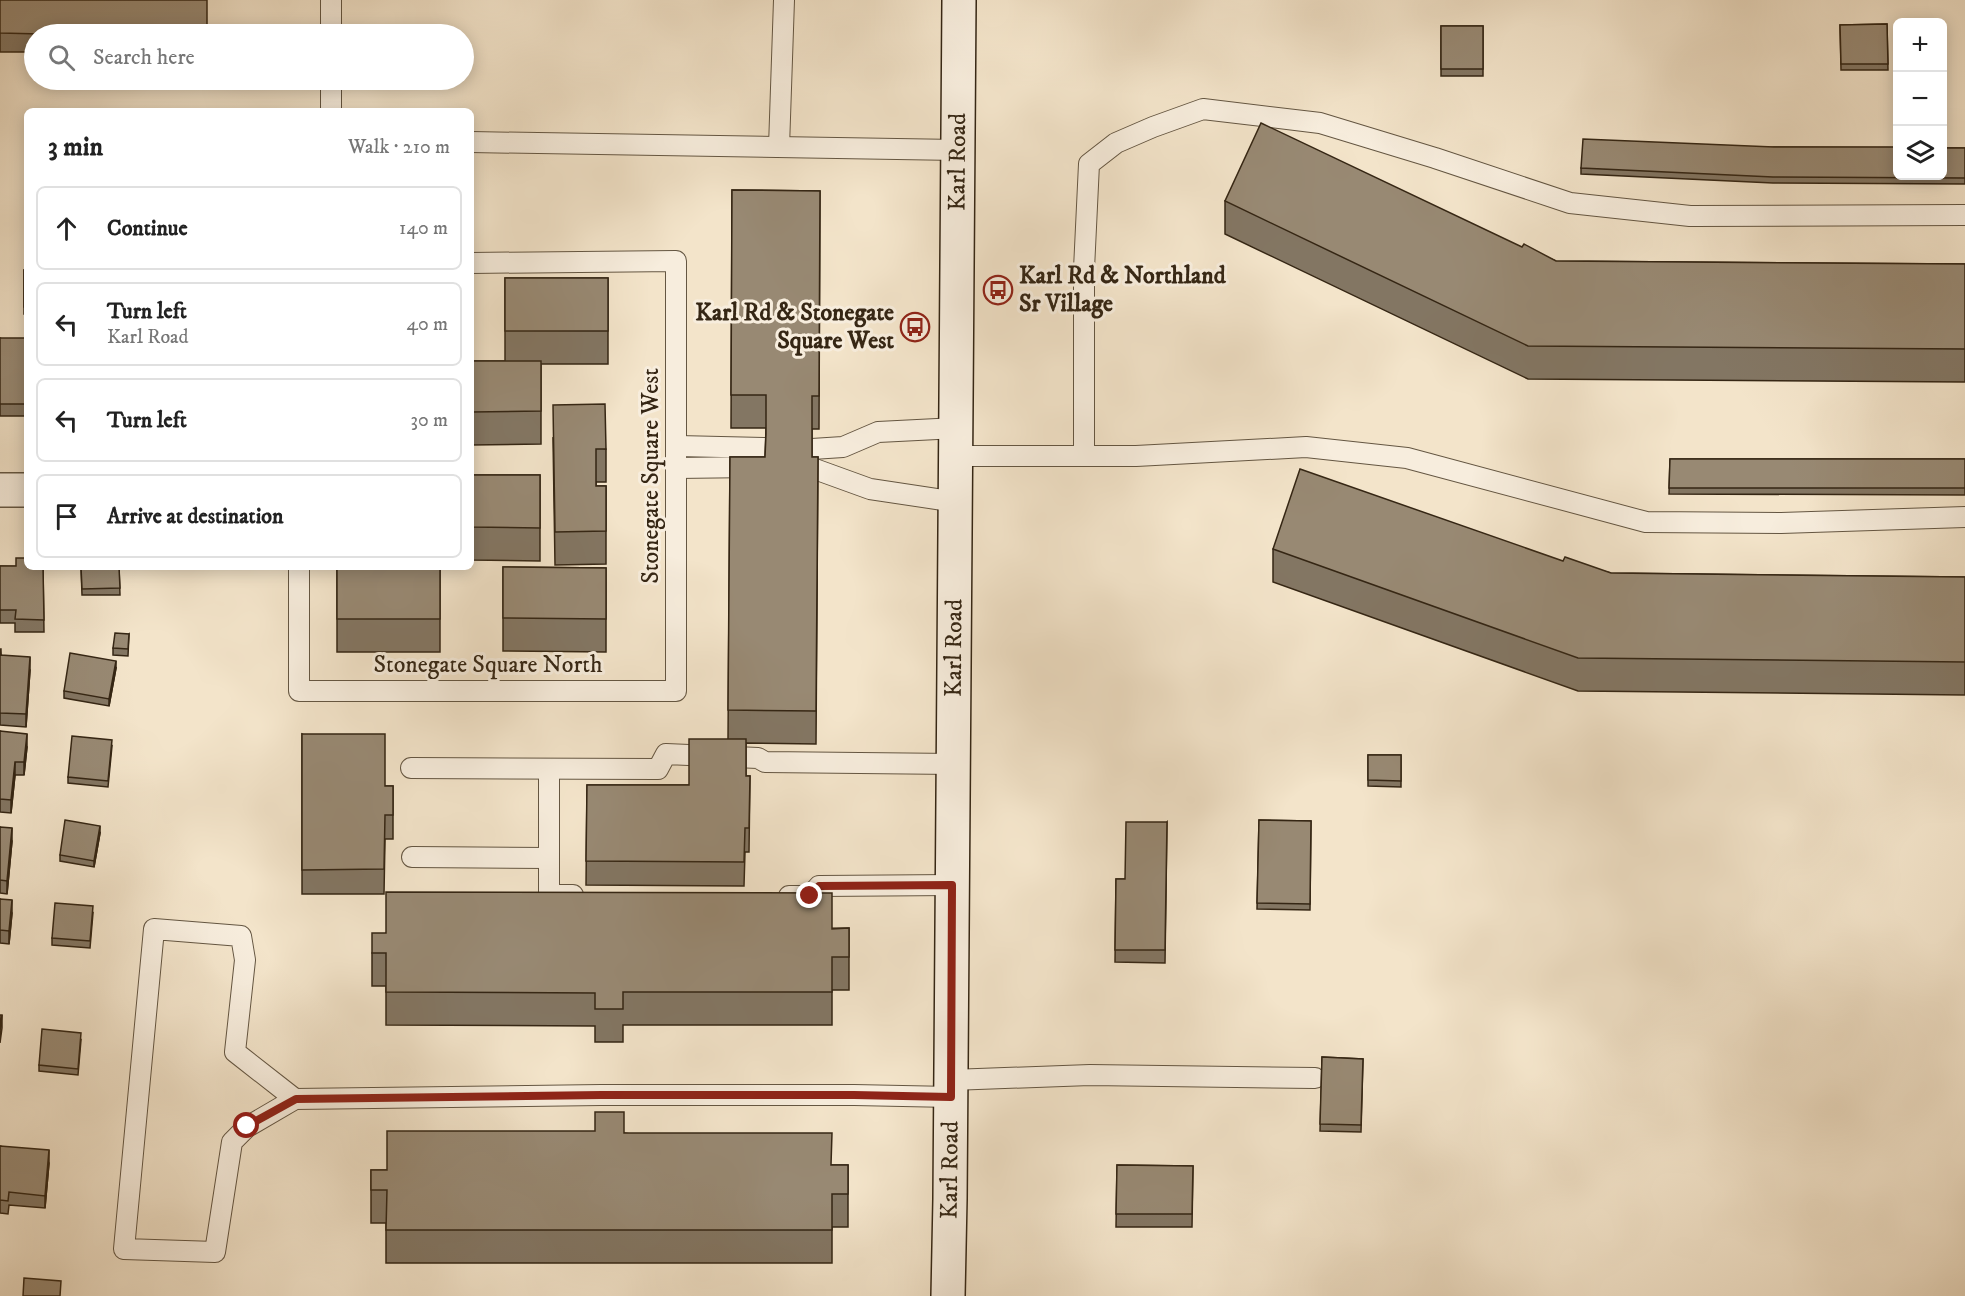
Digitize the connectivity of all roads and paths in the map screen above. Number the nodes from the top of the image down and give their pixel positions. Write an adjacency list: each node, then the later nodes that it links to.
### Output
1 (331, 0): 4 (lane)
2 (783, 0): 8 (lane)
3 (959, 0): 9 (main road, Karl Road)
4 (331, 24)
5 (331, 90): 6 (lane)
6 (331, 108)
7 (474, 142): 8 (lane)
8 (780, 147): 9 (lane)
9 (957, 150): 12 (main road, Karl Road)
10 (1965, 215): 14 (lane)
11 (474, 263): 13 (lane, Stonegate Square West)
12 (956, 442): 14 (lane); 18 (main road, Karl Road); 18 (lane)
13 (678, 446): 15 (lane, Stonegate Square West); 15 (lane)
14 (1084, 456): 19 (lane)
15 (677, 468): 21 (lane, Stonegate Square West)
16 (0, 490): 17 (main road)
17 (24, 490)
18 (956, 502): 22 (main road, Karl Road)
19 (1965, 517)
20 (299, 570): 21 (lane, Stonegate Square North)
21 (676, 691)
22 (954, 764): 24 (lane); 27 (main road, Karl Road)
23 (411, 768): 24 (lane)
24 (549, 769): 26 (lane)
25 (412, 857): 26 (lane)
26 (549, 858): 28 (lane)
27 (952, 885): 29 (lane); 31 (main road, Karl Road)
28 (597, 895)
29 (774, 896)
30 (1315, 1078): 31 (lane)
31 (951, 1089): 32 (lane); 33 (main road, Karl Road)
32 (296, 1099): 32 (lane)
33 (948, 1296)

